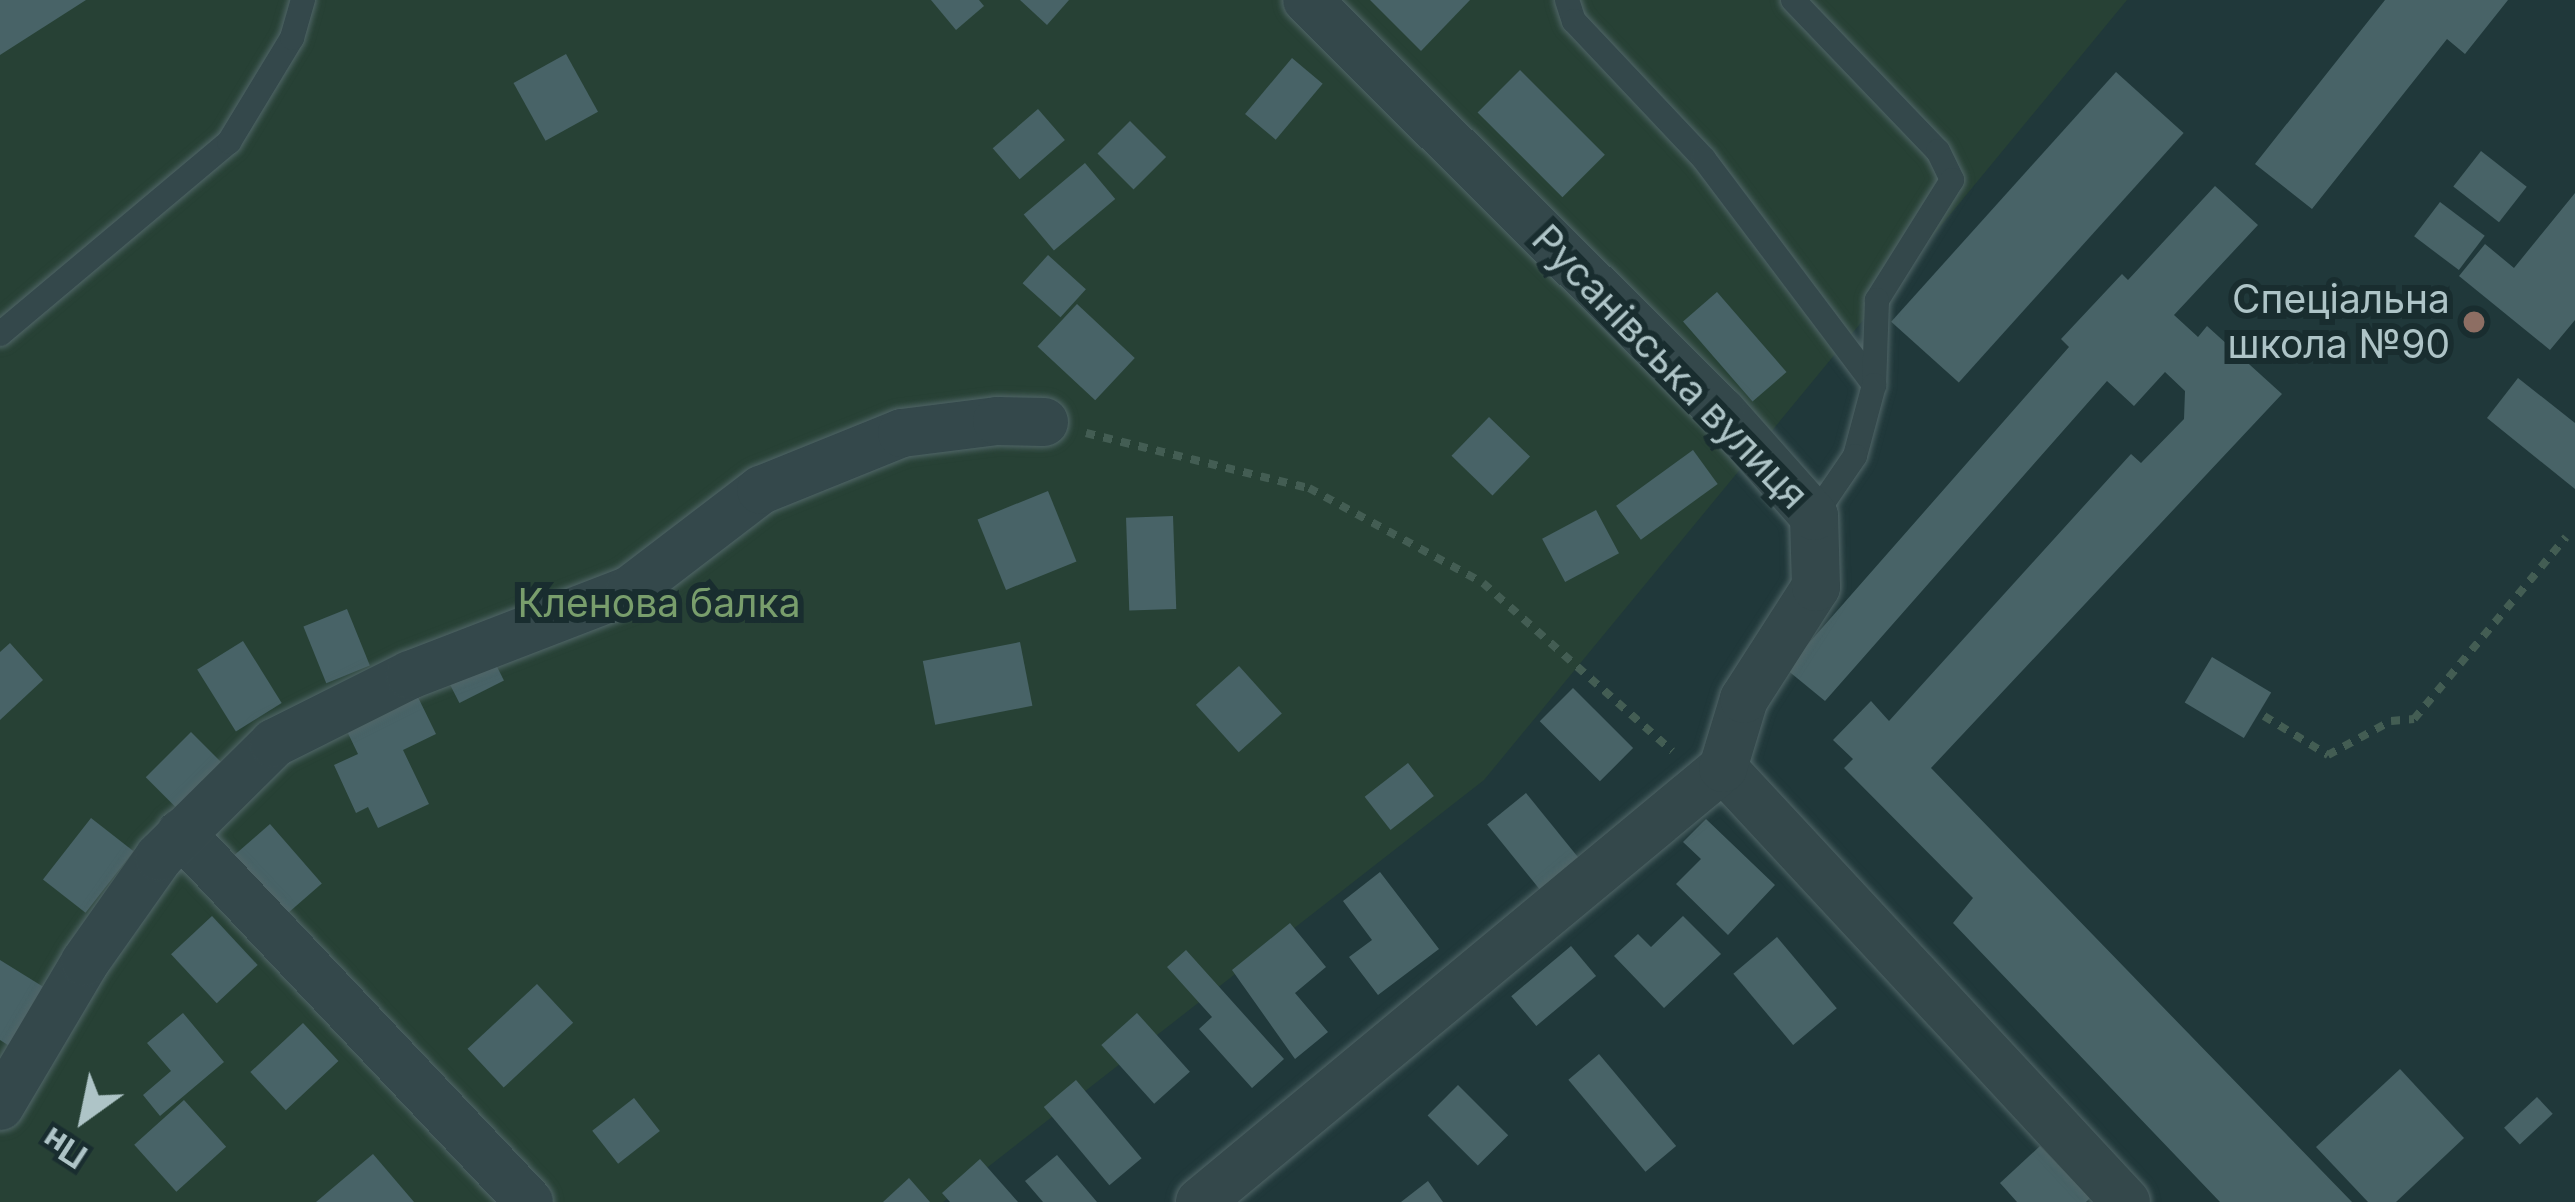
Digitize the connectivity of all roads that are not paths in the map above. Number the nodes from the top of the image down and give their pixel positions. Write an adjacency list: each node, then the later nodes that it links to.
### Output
1 (303, 0): 5 (lane)
2 (1307, 0): 8 (street, Русанівська вулиця)
3 (1567, 0): 6 (lane)
4 (1793, 0): 6 (lane)
5 (0, 334)
6 (1874, 385): 8 (lane)
7 (1044, 422): 10 (street)
8 (1814, 516): 9 (street, Русанівська вулиця)
9 (1715, 775): 13 (street); 14 (street)
10 (181, 833): 11 (street); 12 (street)
11 (0, 1106)
12 (518, 1198)
13 (1200, 1202)
14 (2126, 1202)

